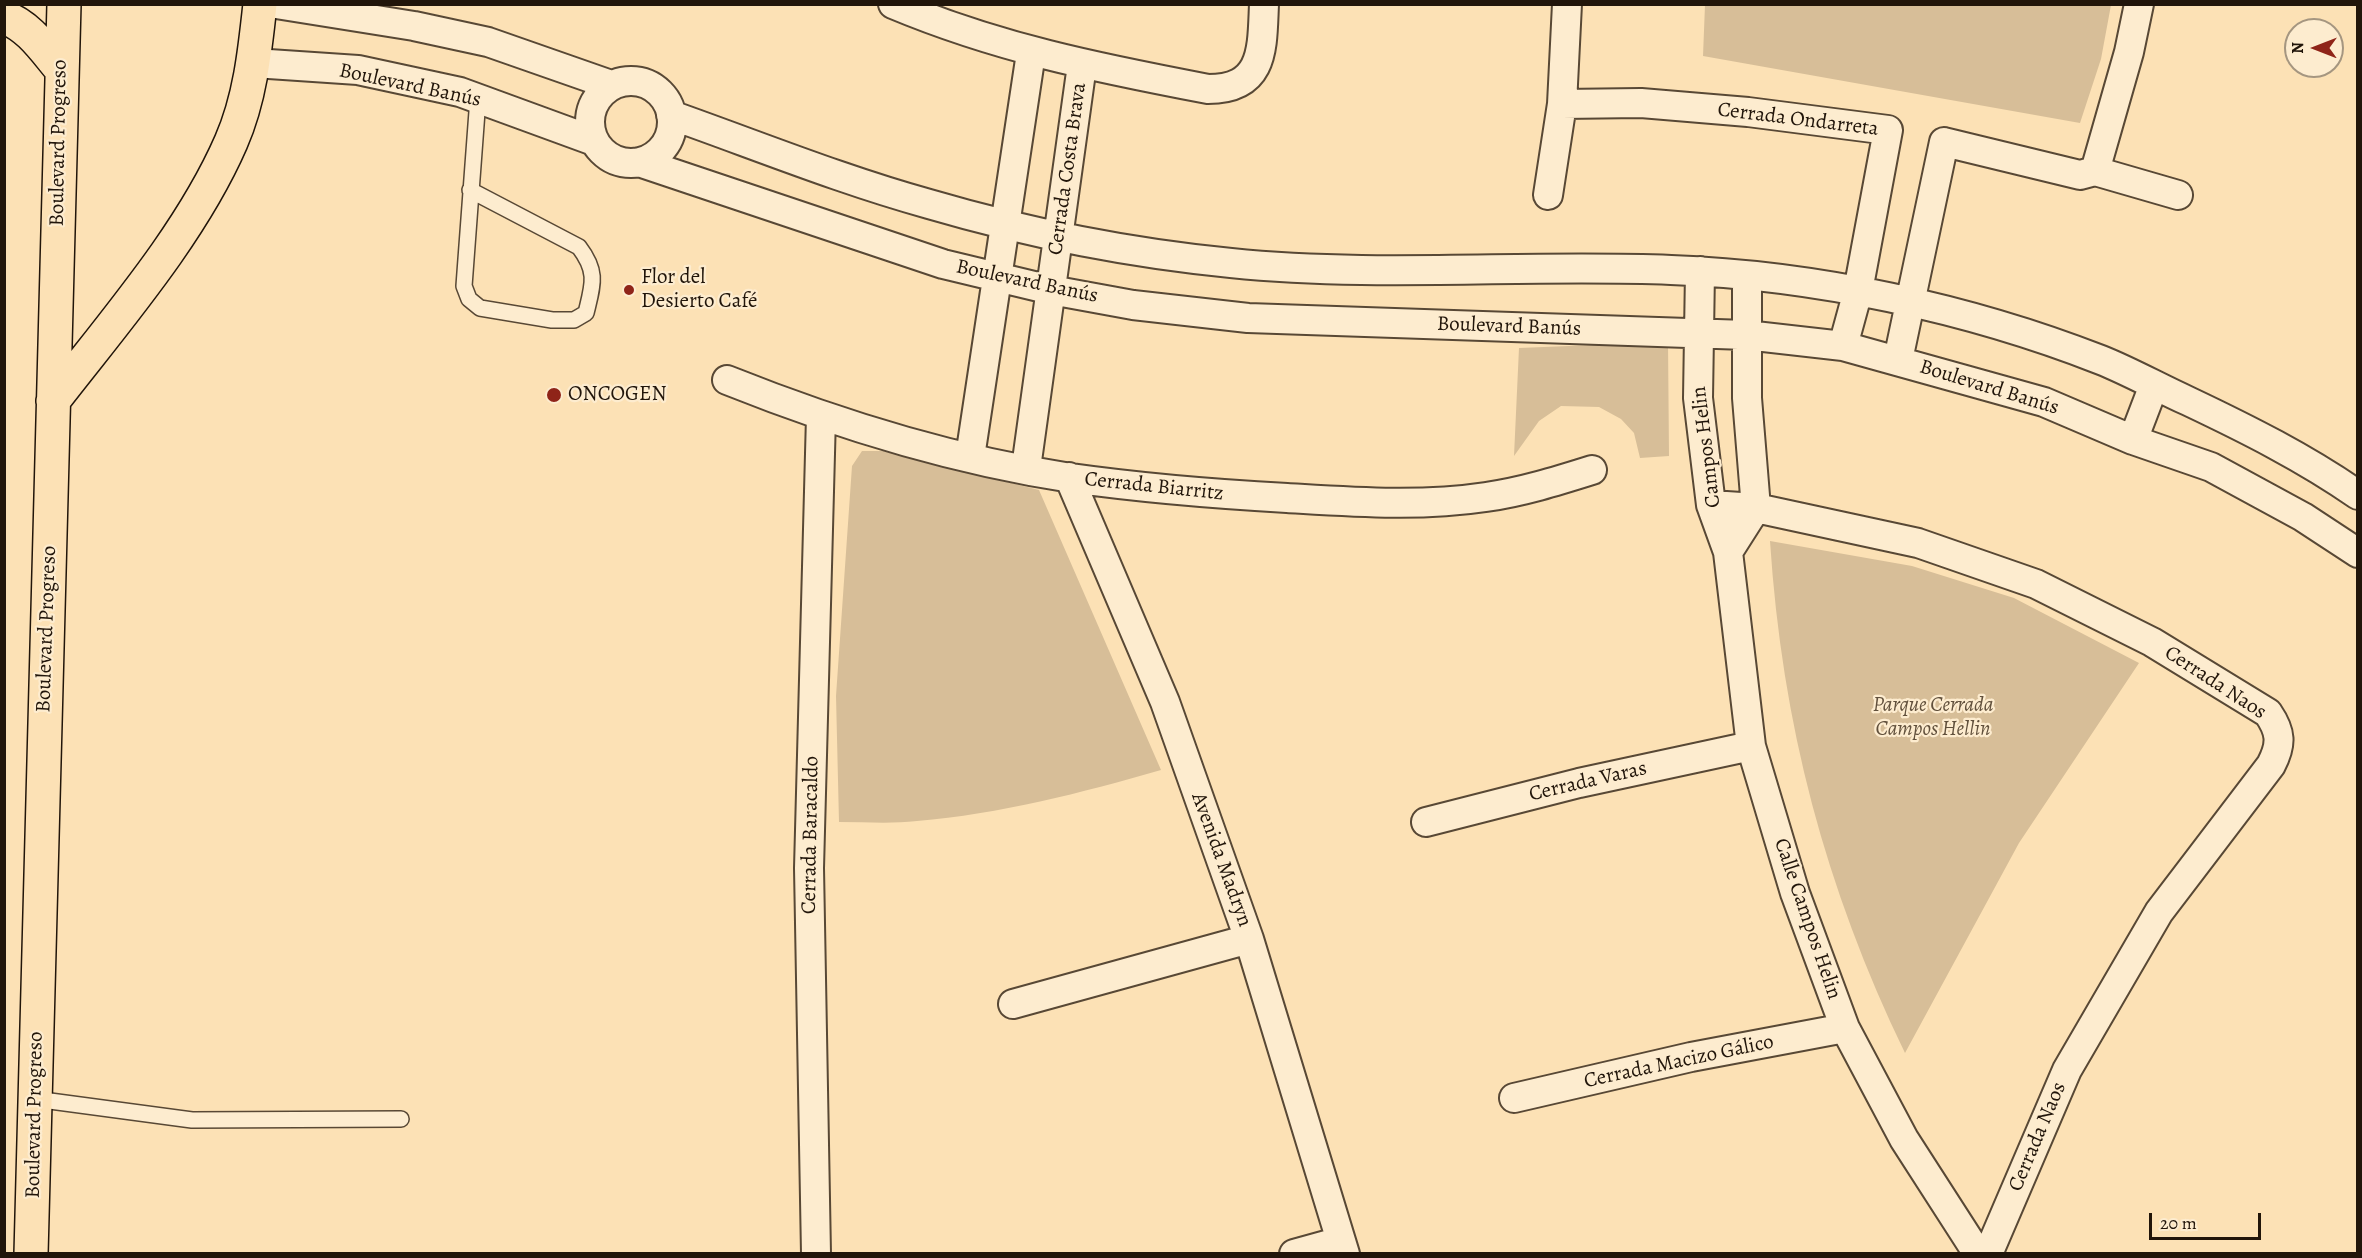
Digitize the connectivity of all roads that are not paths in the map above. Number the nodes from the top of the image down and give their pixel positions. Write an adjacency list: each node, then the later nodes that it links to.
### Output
1 (64, 4): 13 (main road, Boulevard Progreso)
2 (260, 4): 11 (main road)
3 (276, 4): 14 (street)
4 (893, 4): 8 (street, Cerrada Costa Brava)
5 (1264, 4): 12 (street)
6 (1567, 4): 16 (street)
7 (2139, 4): 20 (street)
8 (932, 13): 10 (street, Cerrada Costa Brava)
9 (4, 17): 13 (main road)
10 (1031, 53): 12 (street, Cerrada Costa Brava); 24 (street)
11 (254, 63): 15 (street, Boulevard Banús); 38 (main road)
12 (1082, 65): 25 (street, Cerrada Costa Brava)
13 (60, 68): 38 (main road, Boulevard Progreso)
14 (611, 85): 17 (street); 18 (street)
15 (478, 98): 18 (street, Boulevard Banús); 21 (lane)
16 (1562, 104): 22 (street); 30 (street, Cerrada Ondarreta)
17 (671, 115): 19 (street); 24 (street)
18 (594, 141): 19 (street)
19 (639, 162): 28 (street, Boulevard Banús)
20 (2095, 171): 23 (street); 31 (street)
21 (470, 190): 21 (lane)
22 (1548, 195)
23 (2178, 195)
24 (1005, 225): 25 (street); 28 (street)
25 (1058, 237): 26 (street); 29 (street, Cerrada Costa Brava)
26 (1700, 271): 27 (street); 32 (street, Campos Helin)
27 (1747, 277): 30 (street); 33 (street, Campos Helin)
28 (997, 278): 29 (street, Boulevard Banús); 41 (street)
29 (1051, 290): 32 (street, Boulevard Banús); 42 (street)
30 (1858, 291): 31 (street); 34 (street, Cerrada Ondarreta)
31 (1911, 302): 35 (street); 37 (street)
32 (1700, 334): 33 (street, Boulevard Banús); 46 (street, Campos Helin)
33 (1746, 335): 34 (street, Boulevard Banús); 47 (street, Campos Helin)
34 (1844, 346): 35 (street, Boulevard Banús)
35 (1898, 360): 40 (street, Boulevard Banús)
36 (727, 380): 39 (street, Cerrada Biarritz)
37 (2154, 385): 40 (street); 45 (street)
38 (53, 401): 56 (main road, Boulevard Progreso)
39 (821, 416): 41 (street, Cerrada Biarritz); 60 (street, Cerrada Baracaldo)
40 (2133, 440): 49 (street, Boulevard Banús)
41 (970, 457): 42 (street, Cerrada Biarritz)
42 (1026, 468): 44 (street, Cerrada Biarritz)
43 (1592, 470): 44 (street, Cerrada Biarritz)
44 (1069, 477): 52 (street, Avenida Madryn)
45 (2358, 495)
46 (1711, 505): 47 (street, Cerrada Naos); 48 (street, Campos Helin)
47 (1756, 508): 48 (street, Campos Helin); 63 (street, Cerrada Naos)
48 (1728, 552): 50 (street, Calle Campos Helin)
49 (2358, 553)
50 (1751, 746): 51 (street, Cerrada Varas); 54 (street, Calle Campos Helin)
51 (1426, 822)
52 (1250, 939): 53 (street); 58 (street, Avenida Madryn)
53 (1013, 1004)
54 (1845, 1028): 55 (street, Cerrada Macizo Gálico); 62 (street, Calle Campos Helin)
55 (1514, 1098)
56 (35, 1099): 57 (lane); 59 (main road, Boulevard Progreso)
57 (401, 1119)
58 (1343, 1247): 61 (street)
59 (31, 1254)
60 (816, 1254)
61 (1294, 1254)
62 (1978, 1254)
63 (1988, 1254)

